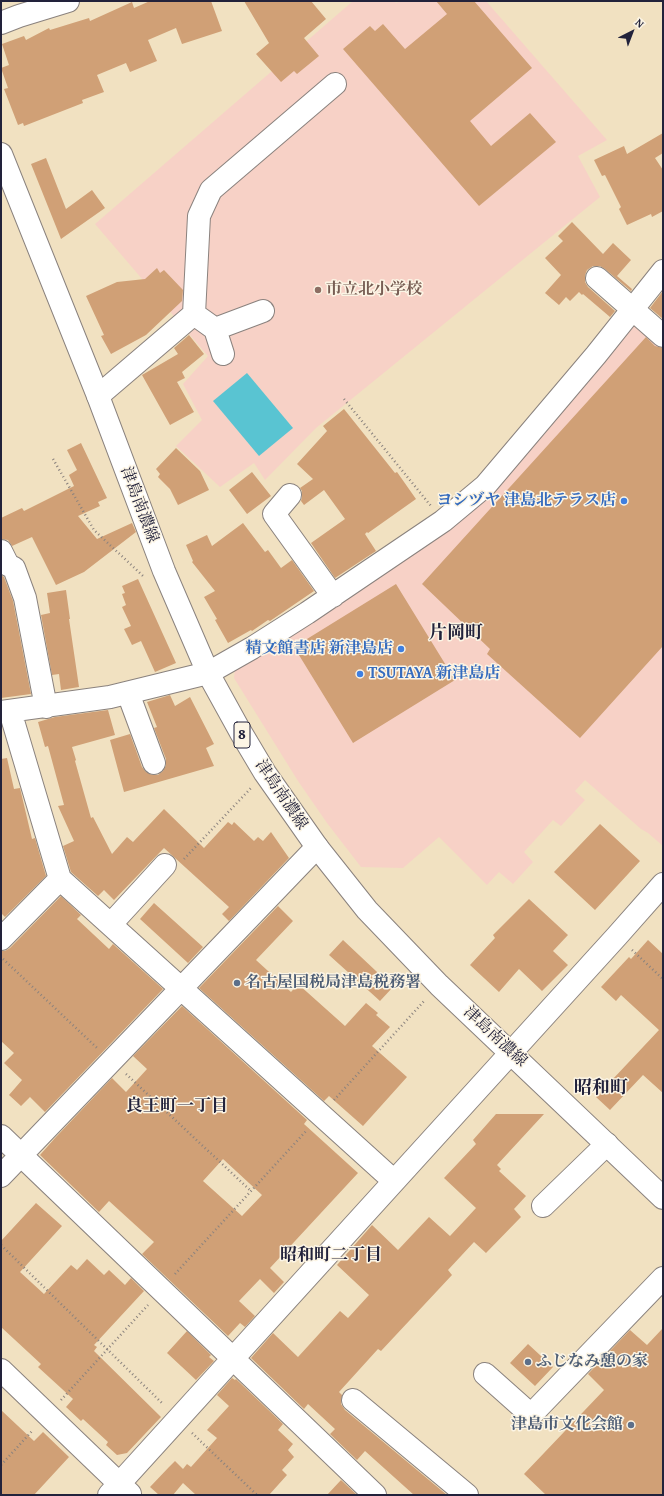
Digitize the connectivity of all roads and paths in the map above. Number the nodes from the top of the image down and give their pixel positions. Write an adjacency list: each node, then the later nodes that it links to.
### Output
1 (68, 1): 2 (street)
2 (1, 23)
3 (334, 84): 9 (street)
4 (1, 154): 13 (street, 津島南濃線 / 8)
5 (663, 270): 7 (street)
6 (598, 278): 7 (street)
7 (632, 309): 11 (street); 17 (street)
8 (263, 311): 10 (street)
9 (194, 314): 10 (street); 13 (street)
10 (215, 329): 12 (street)
11 (663, 336)
12 (224, 354)
13 (98, 396): 19 (street, 津島南濃線 / 8)
14 (344, 399): 17 (path)
15 (53, 459): 19 (path)
16 (290, 495): 20 (street)
17 (443, 521): 20 (street)
18 (1, 551): 23 (street)
19 (164, 571): 21 (street, 津島南濃線 / 8)
20 (333, 596): 21 (street)
21 (208, 673): 22 (street); 26 (street, 津島南濃線 / 8)
22 (128, 693): 23 (street); 25 (street)
23 (46, 707): 24 (street)
24 (6, 712): 29 (street)
25 (154, 763)
26 (265, 773): 27 (street, 津島南濃線 / 8); 28 (path)
27 (317, 847): 35 (street, 津島南濃線 / 8); 36 (street)
28 (174, 863): 31 (street)
29 (60, 878): 31 (street); 33 (street)
30 (663, 884): 32 (street)
31 (111, 924): 36 (street)
32 (617, 936): 34 (path); 37 (street)
33 (1, 939)
34 (663, 979)
35 (439, 985): 37 (street, 津島南濃線 / 8); 38 (path)
36 (181, 988): 38 (street); 41 (street)
37 (511, 1052): 40 (street, 津島南濃線 / 8); 43 (street)
38 (321, 1115): 43 (street); 48 (path)
39 (1, 1136): 41 (street)
40 (607, 1144): 44 (street, 津島南濃線 / 8); 45 (street)
41 (21, 1155): 42 (street); 48 (street)
42 (1, 1176)
43 (394, 1181): 50 (street)
44 (663, 1198)
45 (543, 1206)
46 (1, 1245): 49 (path)
47 (663, 1278): 52 (street)
48 (161, 1290): 49 (path); 50 (street)
49 (107, 1350): 54 (path); 55 (path)
50 (233, 1358): 55 (street); 59 (street)
51 (1, 1370): 54 (street)
52 (485, 1374)
53 (353, 1400): 60 (street)
54 (47, 1415): 56 (path); 57 (street)
55 (178, 1419): 57 (street); 58 (path)
56 (1, 1465)
57 (120, 1492)
58 (257, 1495)
59 (375, 1495)
60 (467, 1495)

